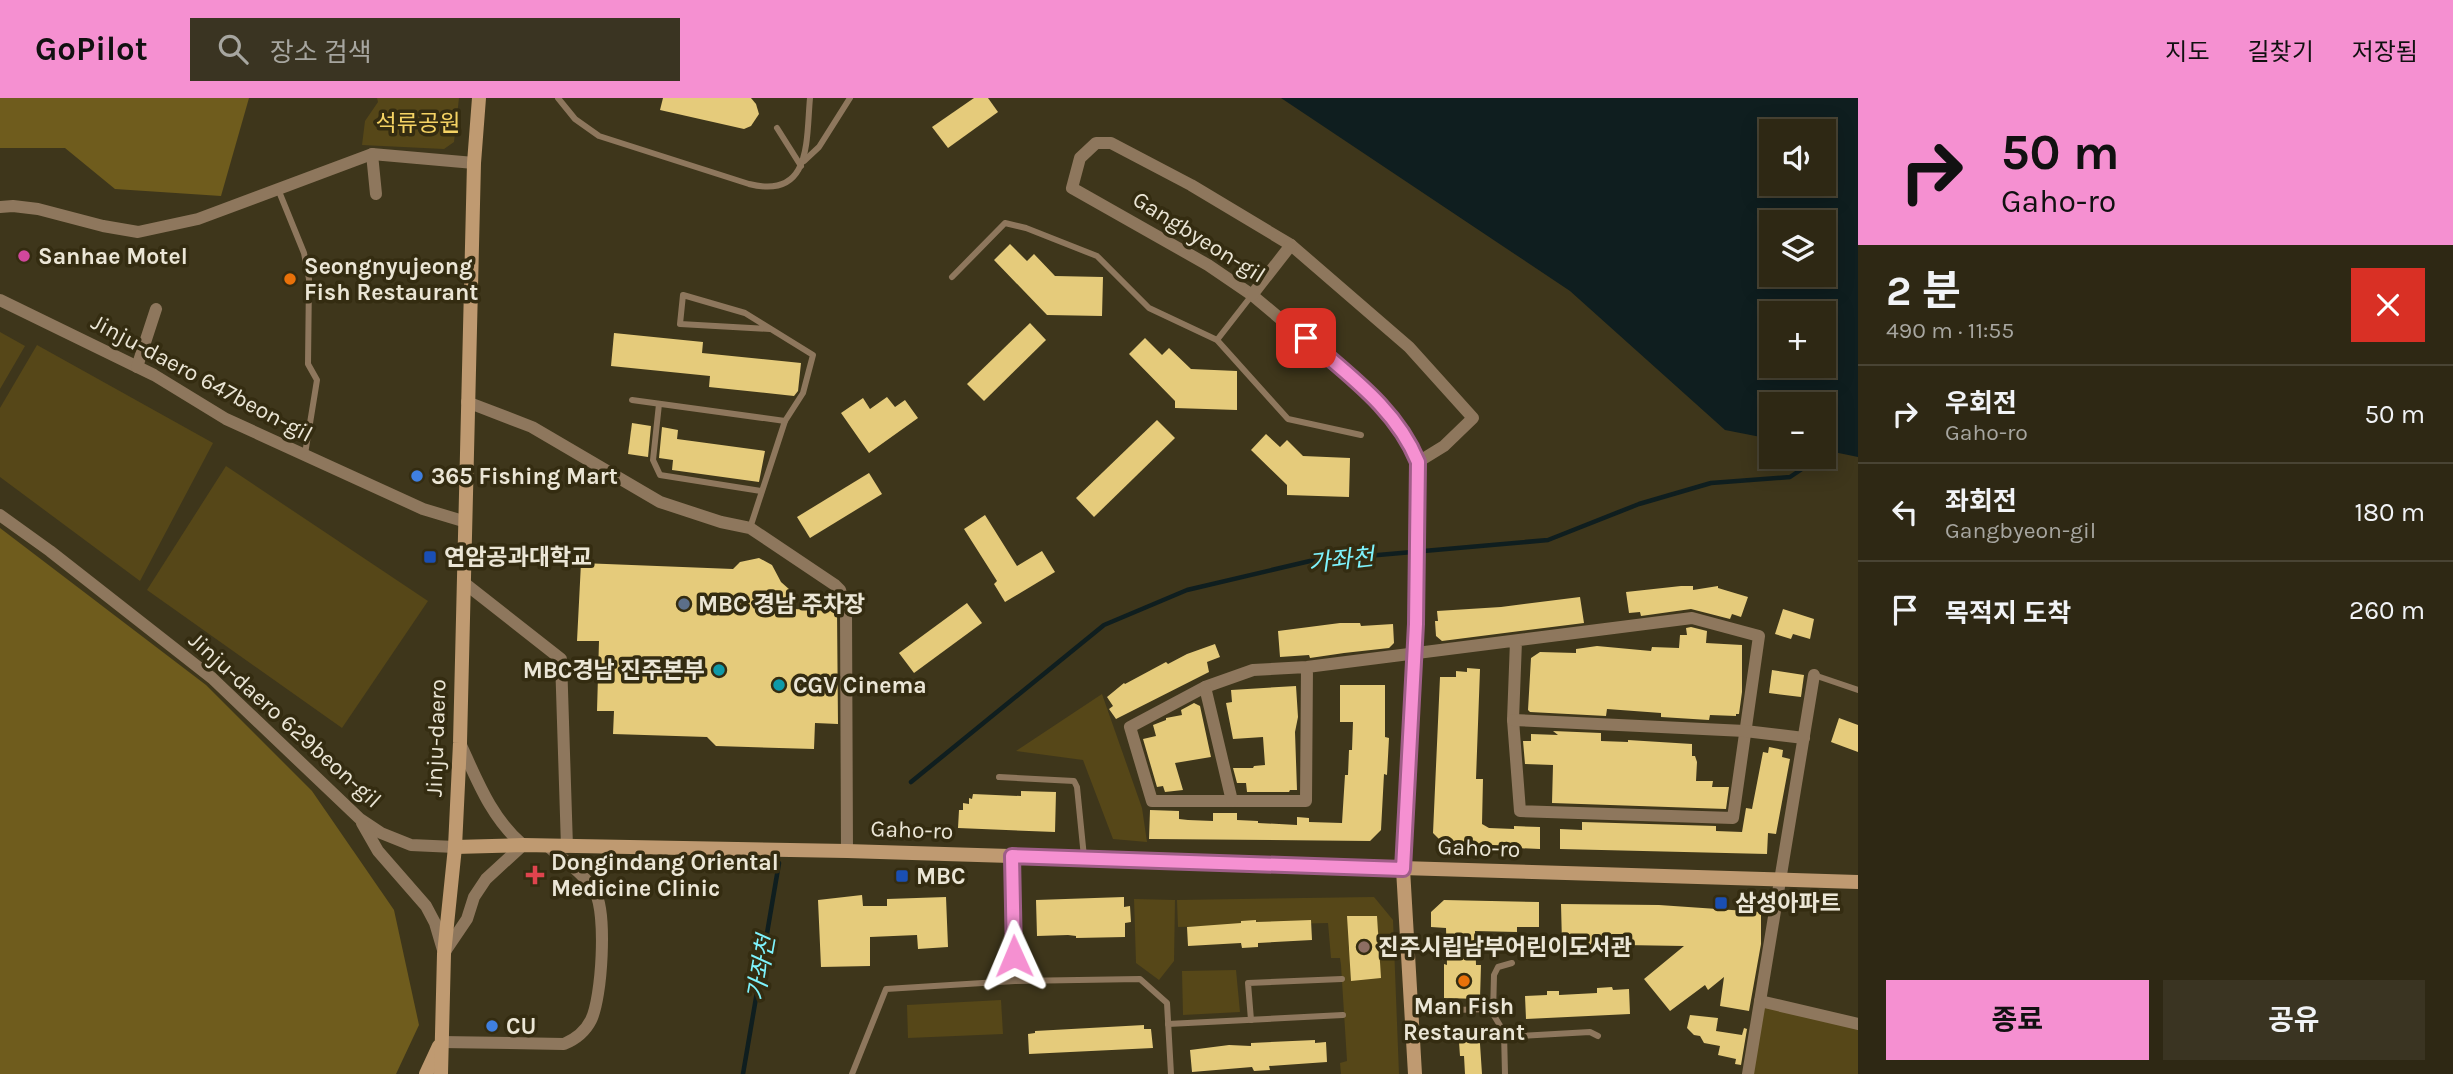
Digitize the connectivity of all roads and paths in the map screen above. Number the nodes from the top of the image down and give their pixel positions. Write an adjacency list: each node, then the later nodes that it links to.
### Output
1 (479, 98): 7 (street, Jinju-daero)
2 (558, 98): 8 (lane)
3 (810, 98): 8 (lane)
4 (850, 98): 8 (lane)
5 (777, 128): 8 (lane)
6 (372, 153): 7 (street); 9 (street); 10 (street)
7 (474, 163): 21 (street, Jinju-daero)
8 (803, 164)
9 (278, 189): 11 (street); 25 (lane)
10 (376, 194)
11 (0, 207)
12 (1291, 245): 14 (street); 14 (street, Gangbyeon-gil); 26 (street)
13 (952, 277): 18 (lane)
14 (1252, 295): 18 (lane); 26 (street, Gangbyeon-gil)
15 (0, 300): 19 (street, Jinju-daero 647beon-gil)
16 (156, 309): 19 (street)
17 (770, 329): 17 (lane); 23 (lane)
18 (1217, 340): 24 (lane)
19 (137, 366): 25 (street, Jinju-daero 647beon-gil)
20 (632, 400): 22 (lane)
21 (467, 402): 29 (street, Jinju-daero); 30 (street)
22 (659, 404): 23 (lane); 27 (lane)
23 (785, 421): 27 (lane)
24 (1361, 435)
25 (305, 456): 29 (street, Jinju-daero 647beon-gil)
26 (1418, 462): 33 (street, Gangbyeon-gil)
27 (761, 491): 30 (lane)
28 (0, 515): 44 (street, Jinju-daero 629beon-gil)
29 (463, 521): 31 (street, Jinju-daero)
30 (750, 527): 49 (street, Gaho-ro)
31 (463, 582): 41 (street, Jinju-daero); 48 (street)
32 (1516, 641): 33 (street); 38 (street); 39 (street)
33 (1415, 653): 34 (street); 52 (street, Gangbyeon-gil)
34 (1307, 667): 36 (street); 43 (street)
35 (1814, 675): 37 (lane); 40 (street)
36 (1205, 687): 43 (street); 43 (street)
37 (1858, 690)
38 (1513, 720): 39 (street); 39 (street)
39 (1745, 731): 40 (street)
40 (1804, 738): 53 (street)
41 (460, 743): 45 (street); 47 (street, Jinju-daero)
42 (999, 777): 51 (lane)
43 (1232, 801)
44 (360, 819): 47 (street, Jinju-daero 629beon-gil); 55 (street)
45 (523, 845): 46 (street, Gaho-ro); 47 (street, Gaho-ro); 55 (street)
46 (548, 846): 48 (street, Gaho-ro); 68 (street)
47 (455, 847): 55 (street, Jinju-daero)
48 (567, 847): 49 (street, Gaho-ro)
49 (847, 851): 50 (street, Gaho-ro)
50 (1012, 856): 51 (street, Gaho-ro); 58 (lane)
51 (1084, 858): 52 (street, Gaho-ro)
52 (1403, 869): 53 (street, Gaho-ro); 61 (street, Gangbyeon-gil)
53 (1781, 879): 54 (street, Gaho-ro); 59 (street)
54 (1858, 882)
55 (444, 954): 68 (street, Jinju-daero)
56 (1512, 963): 60 (lane)
57 (1342, 979): 63 (lane)
58 (1015, 981): 64 (lane); 71 (lane)
59 (1760, 1001): 65 (street); 75 (street)
60 (1493, 1009): 61 (lane); 67 (lane)
61 (1412, 1011): 73 (street, Gangbyeon-gil)
62 (1343, 1016): 63 (lane)
63 (1251, 1020): 64 (lane)
64 (1168, 1024): 72 (lane)
65 (1858, 1024)
66 (1598, 1036): 67 (lane)
67 (1504, 1037): 74 (lane)
68 (441, 1042): 69 (street); 70 (street, Jinju-daero)
69 (426, 1074)
70 (441, 1074)
71 (852, 1074)
72 (1171, 1074)
73 (1415, 1074)
74 (1504, 1074)
75 (1748, 1074)

